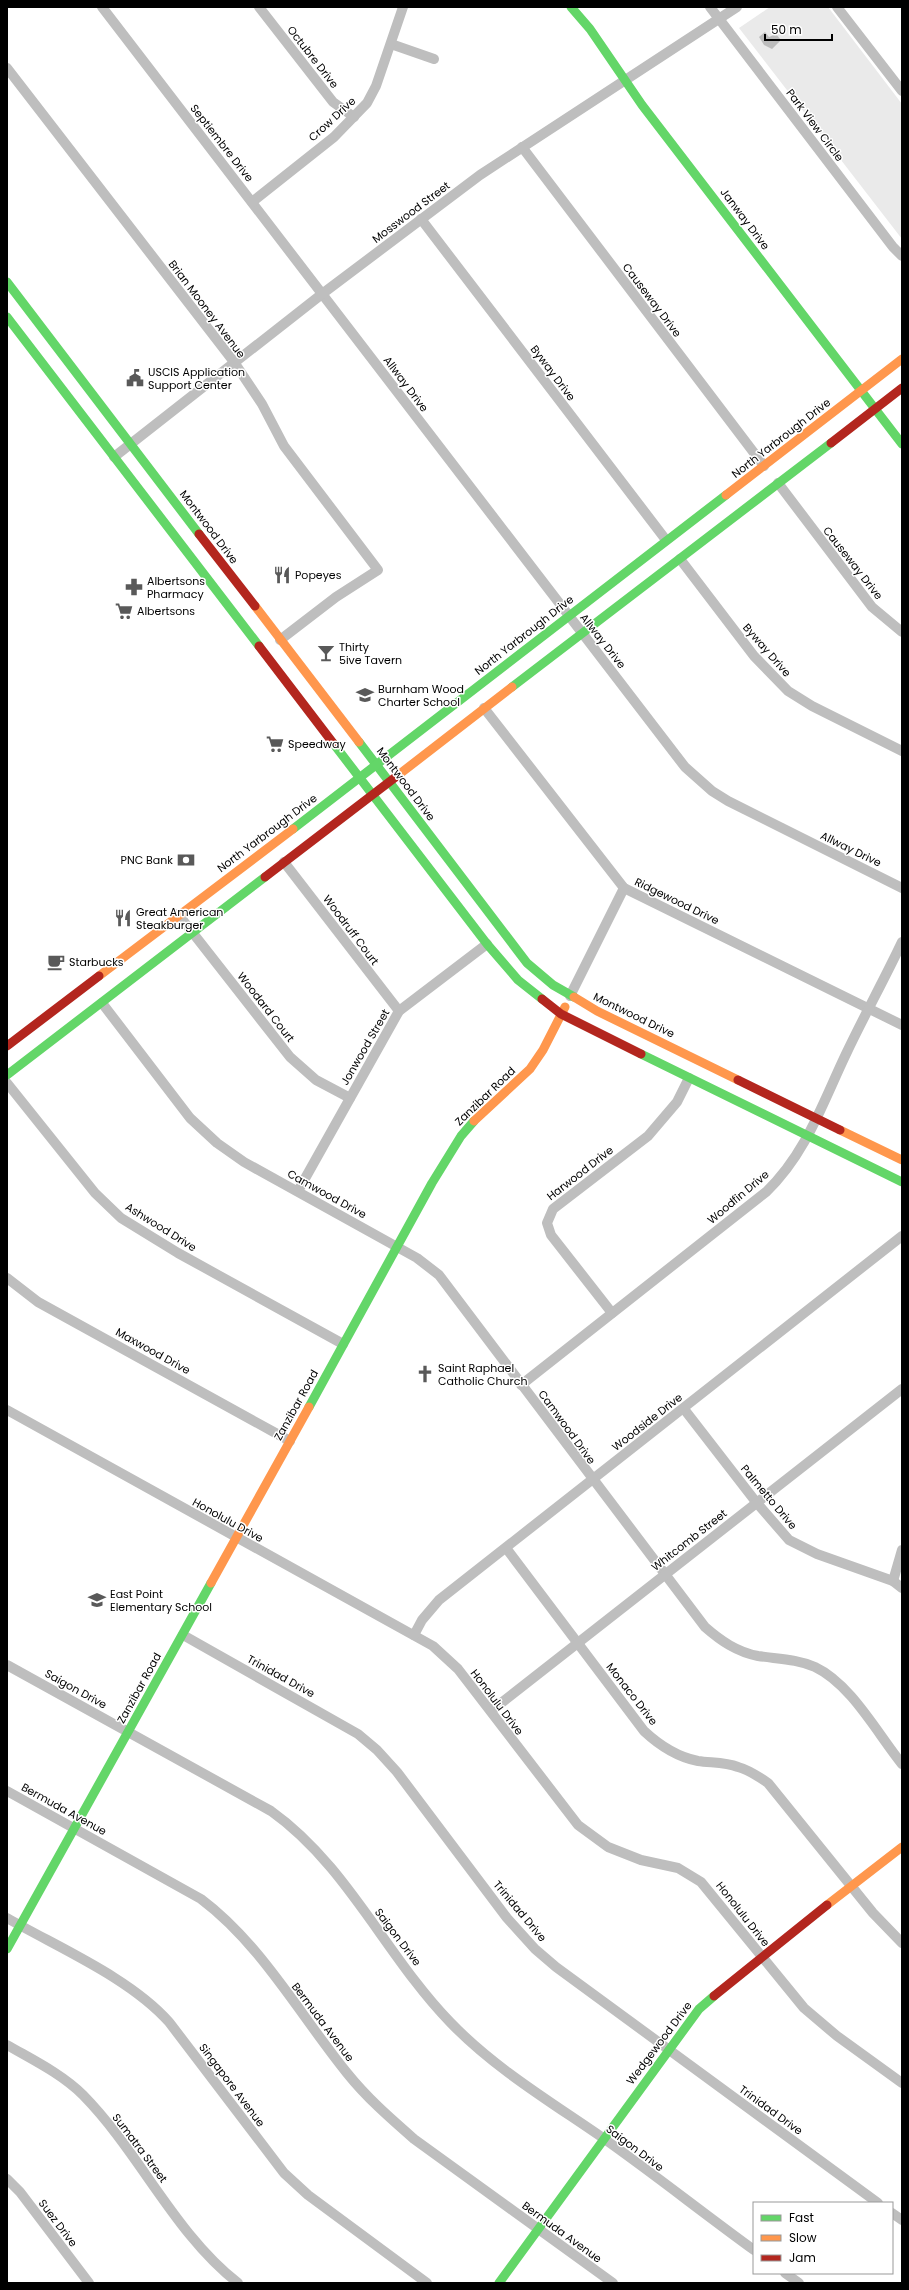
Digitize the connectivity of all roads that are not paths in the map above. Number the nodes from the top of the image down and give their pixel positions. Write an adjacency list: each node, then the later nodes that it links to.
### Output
1 (102, 7): 16 (street, Septiembre Drive)
2 (258, 7): 14 (street, Octubre Drive)
3 (403, 7): 9 (street, Crow Drive)
4 (571, 7): 12 (main road, Janway Drive)
5 (710, 7): 8 (street, Park View Circle)
6 (736, 7): 8 (street, Mosswood Street)
7 (837, 7): 13 (street)
8 (719, 19): 12 (street, Mosswood Street); 18 (street, Park View Circle)
9 (391, 44): 10 (street); 14 (street, Crow Drive)
10 (434, 59)
11 (7, 68): 23 (street, Brian Mooney Avenue)
12 (624, 81): 15 (street, Mosswood Street); 25 (main road, Janway Drive)
13 (902, 91)
14 (354, 117): 16 (street, Crow Drive)
15 (522, 147): 17 (street, Mosswood Street); 30 (street, Causeway Drive)
16 (252, 202): 20 (street, Septiembre Drive)
17 (421, 220): 20 (street, Mosswood Street); 32 (street, Byway Drive)
18 (902, 256)
19 (7, 282): 27 (main road, Montwood Drive)
20 (322, 294): 23 (street, Mosswood Street); 34 (street, Allway Drive)
21 (7, 317): 29 (main road)
22 (902, 359): 25 (main road, North Yarbrough Drive)
23 (234, 362): 27 (street, Mosswood Street); 37 (street, Brian Mooney Avenue)
24 (902, 388): 26 (main road)
25 (861, 390): 26 (main road, Janway Drive); 30 (main road, North Yarbrough Drive)
26 (875, 409): 28 (main road, Janway Drive); 31 (main road)
27 (131, 444): 29 (street, Mosswood Street); 37 (main road, Montwood Drive)
28 (902, 444)
29 (114, 457): 41 (main road)
30 (764, 466): 32 (main road, North Yarbrough Drive)
31 (778, 483): 33 (main road); 35 (street, Causeway Drive)
32 (666, 540): 34 (main road, North Yarbrough Drive)
33 (680, 559): 36 (main road); 39 (street, Byway Drive)
34 (568, 616): 36 (street, Allway Drive); 40 (main road, North Yarbrough Drive)
35 (902, 632)
36 (582, 633): 38 (main road); 46 (street, Allway Drive)
37 (280, 640): 40 (main road, Montwood Drive)
38 (484, 708): 42 (main road); 45 (street, Ridgewood Drive)
39 (902, 751)
40 (376, 765): 41 (main road, North Yarbrough Drive); 42 (main road, Montwood Drive)
41 (361, 777): 43 (main road); 47 (main road, North Yarbrough Drive)
42 (389, 782): 43 (main road); 51 (main road, Montwood Drive)
43 (374, 794): 44 (main road); 50 (main road)
44 (284, 862): 48 (main road); 54 (street, Woodruff Court)
45 (624, 888): 51 (street, Zanzibar Road); 53 (street, Ridgewood Drive)
46 (902, 888)
47 (178, 914): 48 (street, Woodard Court); 57 (main road, North Yarbrough Drive)
48 (193, 933): 52 (main road); 61 (street, Woodard Court)
49 (902, 942): 53 (street, Woodfin Drive)
50 (487, 944): 54 (street, Jonwood Street); 55 (main road)
51 (570, 996): 55 (main road, Zanzibar Road); 62 (main road, Montwood Drive)
52 (102, 1003): 58 (main road); 66 (street, Camwood Drive)
53 (870, 1009): 56 (street, Ridgewood Drive); 62 (street, Woodfin Drive)
54 (399, 1011): 61 (street, Jonwood Street)
55 (561, 1014): 59 (main road); 68 (main road, Zanzibar Road)
56 (902, 1025)
57 (7, 1046)
58 (7, 1075)
59 (689, 1078): 63 (main road); 70 (street, Harwood Drive)
60 (7, 1082): 71 (street, Ashwood Drive)
61 (350, 1098): 66 (street, Jonwood Street)
62 (818, 1118): 63 (street, Woodfin Drive); 64 (main road, Montwood Drive)
63 (808, 1136): 65 (main road); 70 (street, Woodfin Drive)
64 (902, 1160)
65 (902, 1182)
66 (298, 1191): 68 (street, Camwood Drive)
67 (902, 1236): 74 (street, Woodside Drive)
68 (396, 1247): 71 (main road, Zanzibar Road); 72 (street, Camwood Drive)
69 (7, 1278): 76 (street, Maxwood Drive)
70 (612, 1314): 72 (street, Woodfin Drive)
71 (343, 1344): 76 (main road, Zanzibar Road)
72 (522, 1385): 77 (street, Camwood Drive)
73 (902, 1389): 78 (street, Whitcomb Street)
74 (684, 1409): 77 (street, Woodside Drive); 78 (street, Palmetto Drive)
75 (7, 1410): 79 (street, Honolulu Drive)
76 (290, 1440): 79 (main road, Zanzibar Road)
77 (592, 1480): 80 (street, Woodside Drive); 82 (street, Camwood Drive)
78 (756, 1502): 82 (street, Whitcomb Street); 83 (street, Palmetto Drive)
79 (235, 1537): 85 (main road, Zanzibar Road); 86 (street, Honolulu Drive)
80 (506, 1548): 86 (street, Woodside Drive); 87 (street, Monaco Drive)
81 (902, 1550): 83 (street)
82 (664, 1575): 87 (street, Whitcomb Street); 91 (street, Camwood Drive)
83 (893, 1581): 84 (street, Palmetto Drive)
84 (902, 1588)
85 (183, 1635): 90 (main road, Zanzibar Road); 102 (street, Trinidad Drive)
86 (414, 1635): 89 (street, Honolulu Drive)
87 (578, 1643): 89 (street, Whitcomb Street); 95 (street, Monaco Drive)
88 (7, 1664): 90 (street, Saigon Drive)
89 (491, 1711): 100 (street, Honolulu Drive)
90 (128, 1732): 93 (main road, Zanzibar Road); 104 (street, Saigon Drive)
91 (902, 1764)
92 (7, 1791): 93 (street, Bermuda Avenue)
93 (75, 1828): 97 (main road, Zanzibar Road); 109 (street, Bermuda Avenue)
94 (902, 1847): 95 (main road, Wedgewood Drive)
95 (853, 1886): 98 (street, Monaco Drive); 100 (main road, Wedgewood Drive)
96 (7, 1918): 97 (street, Singapore Avenue)
97 (20, 1926): 99 (main road, Zanzibar Road); 114 (street, Singapore Avenue)
98 (902, 1943)
99 (7, 1949)
100 (761, 1957): 102 (main road, Wedgewood Drive); 103 (street, Honolulu Drive)
101 (7, 2045): 113 (street, Sumatra Street)
102 (668, 2050): 104 (main road, Wedgewood Drive); 106 (street, Trinidad Drive)
103 (902, 2083)
104 (603, 2138): 109 (main road, Wedgewood Drive); 110 (street, Saigon Drive)
105 (7, 2178): 112 (street, Suez Drive)
106 (877, 2202)
107 (893, 2214): 108 (street)
108 (902, 2220)
109 (539, 2229): 115 (main road, Wedgewood Drive); 116 (street, Bermuda Avenue)
110 (753, 2249)
111 (786, 2274): 117 (street)
112 (89, 2283)
113 (238, 2283)
114 (427, 2283)
115 (499, 2283)
116 (613, 2283)
117 (799, 2283)

